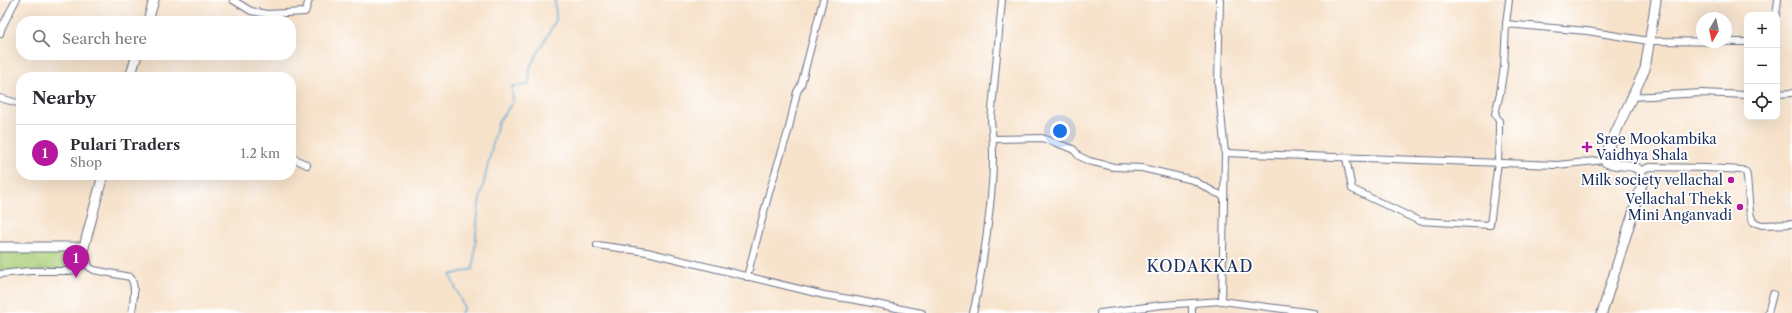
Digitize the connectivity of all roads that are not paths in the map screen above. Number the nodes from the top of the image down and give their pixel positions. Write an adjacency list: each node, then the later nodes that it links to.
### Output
1 (16, 0): 14 (street)
2 (154, 0): 12 (main road)
3 (233, 0): 4 (street)
4 (309, 0)
5 (823, 0): 41 (street)
6 (1002, 0): 25 (street)
7 (1220, 0): 26 (street)
8 (1509, 0): 13 (street)
9 (1656, 0): 15 (main road)
10 (1778, 0): 11 (street)
11 (1776, 12)
12 (149, 16)
13 (1506, 24): 15 (street); 30 (street)
14 (0, 34)
15 (1649, 41): 16 (street); 22 (main road)
16 (1744, 42)
17 (135, 60): 18 (main road)
18 (132, 72)
19 (1792, 93): 20 (street)
20 (1780, 94)
21 (1744, 95): 22 (street)
22 (1633, 97): 29 (main road)
23 (0, 98): 24 (street)
24 (16, 103)
25 (993, 139): 34 (street); 47 (street)
26 (1225, 153): 27 (street); 34 (street)
27 (1346, 158): 30 (street); 30 (street)
28 (296, 160): 31 (street)
29 (1605, 160): 30 (street); 32 (main road)
30 (1498, 162)
31 (307, 165)
32 (1640, 171): 35 (street); 51 (main road)
33 (102, 180): 38 (main road)
34 (1224, 196): 43 (street)
35 (1792, 224)
36 (597, 245): 41 (street)
37 (0, 247): 38 (main road)
38 (84, 247): 39 (street)
39 (87, 263): 40 (street); 45 (street)
40 (0, 274)
41 (747, 277): 46 (street)
42 (1773, 294): 52 (street)
43 (1222, 301): 44 (street); 50 (street)
44 (1192, 303): 48 (street); 49 (street)
45 (132, 313)
46 (922, 313)
47 (973, 313)
48 (1100, 313)
49 (1192, 313)
50 (1314, 313)
51 (1602, 313)
52 (1768, 313)

